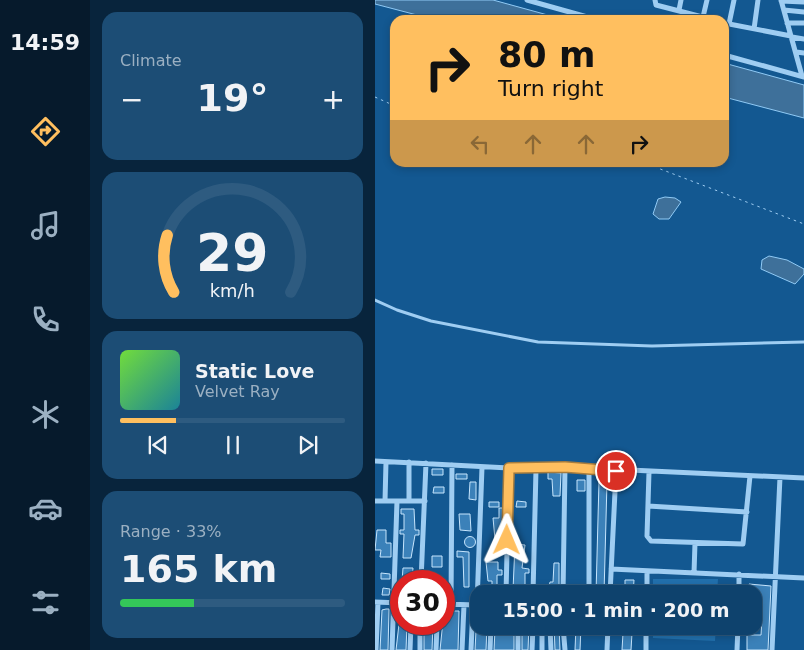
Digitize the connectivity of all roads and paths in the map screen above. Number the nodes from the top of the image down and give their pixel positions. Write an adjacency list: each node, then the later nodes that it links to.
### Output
1 (527, 0): 9 (street)
2 (655, 0): 10 (street)
3 (681, 0): 10 (street)
4 (707, 0): 15 (street)
5 (734, 0): 16 (street)
6 (757, 0): 20 (street)
7 (781, 0): 8 (street); 11 (street)
8 (804, 2)
9 (546, 3): 13 (street)
10 (679, 10): 14 (street)
11 (784, 10): 12 (street); 17 (street)
12 (804, 12)
13 (583, 15)
14 (696, 15)
15 (703, 15)
16 (729, 15)
17 (787, 23): 18 (street); 21 (street)
18 (804, 23)
19 (729, 24): 20 (street)
20 (754, 29): 21 (street)
21 (792, 37): 22 (street); 23 (street)
22 (804, 39)
23 (796, 52): 24 (street); 26 (street)
24 (804, 53)
25 (729, 56): 26 (street)
26 (803, 77)
27 (375, 97): 28 (path)
28 (390, 104)
29 (655, 167): 30 (path)
30 (804, 224)
31 (375, 300): 32 (lane)
32 (804, 342)
33 (375, 461): 34 (street)
34 (386, 462): 35 (street); 49 (street)
35 (409, 462): 36 (street); 51 (street)
36 (426, 463): 37 (street); 52 (street)
37 (452, 466): 38 (street); 58 (street)
38 (482, 467): 40 (street); 65 (street)
39 (565, 467): 41 (street); 42 (street); 68 (street)
40 (509, 468): 42 (street); 66 (street)
41 (589, 468): 43 (street); 69 (street)
42 (536, 469): 67 (street)
43 (616, 471): 44 (street); 59 (street)
44 (649, 472): 45 (street); 53 (street)
45 (750, 476): 46 (street); 54 (street)
46 (780, 477): 47 (street); 63 (street)
47 (804, 478)
48 (375, 501): 49 (street)
49 (385, 501): 50 (street)
50 (397, 501): 51 (street); 56 (street)
51 (409, 501): 52 (street)
52 (425, 501): 57 (street)
53 (648, 506): 54 (street); 55 (street)
54 (747, 512): 55 (street)
55 (695, 543): 61 (street)
56 (394, 570)
57 (422, 570)
58 (451, 570)
59 (611, 570): 60 (street); 70 (street)
60 (647, 571): 61 (street); 71 (street)
61 (694, 573): 62 (street)
62 (739, 574): 63 (street); 72 (street)
63 (774, 577): 64 (street); 108 (street)
64 (804, 578)
65 (477, 585)
66 (505, 585)
67 (533, 585)
68 (563, 585)
69 (589, 585)
70 (610, 585)
71 (647, 585)
72 (739, 585)
73 (376, 602): 74 (street); 92 (street)
74 (390, 603)
75 (455, 605): 76 (street)
76 (464, 606): 77 (street); 97 (street)
77 (470, 606)
78 (392, 635): 93 (street)
79 (411, 635): 94 (street)
80 (420, 635): 95 (street)
81 (437, 635): 96 (street)
82 (473, 635): 98 (street)
83 (491, 635): 99 (street)
84 (518, 635): 100 (street)
85 (533, 635): 101 (street)
86 (542, 635): 102 (street)
87 (551, 635): 103 (street)
88 (564, 635): 104 (street)
89 (608, 635): 105 (street)
90 (646, 635): 106 (street)
91 (738, 635): 107 (street)
92 (376, 650)
93 (392, 650)
94 (410, 650)
95 (419, 650)
96 (436, 650)
97 (462, 650)
98 (471, 650)
99 (490, 650)
100 (518, 650)
101 (532, 650)
102 (542, 650)
103 (551, 650)
104 (565, 650)
105 (607, 650)
106 (646, 650)
107 (737, 650)
108 (772, 650)

